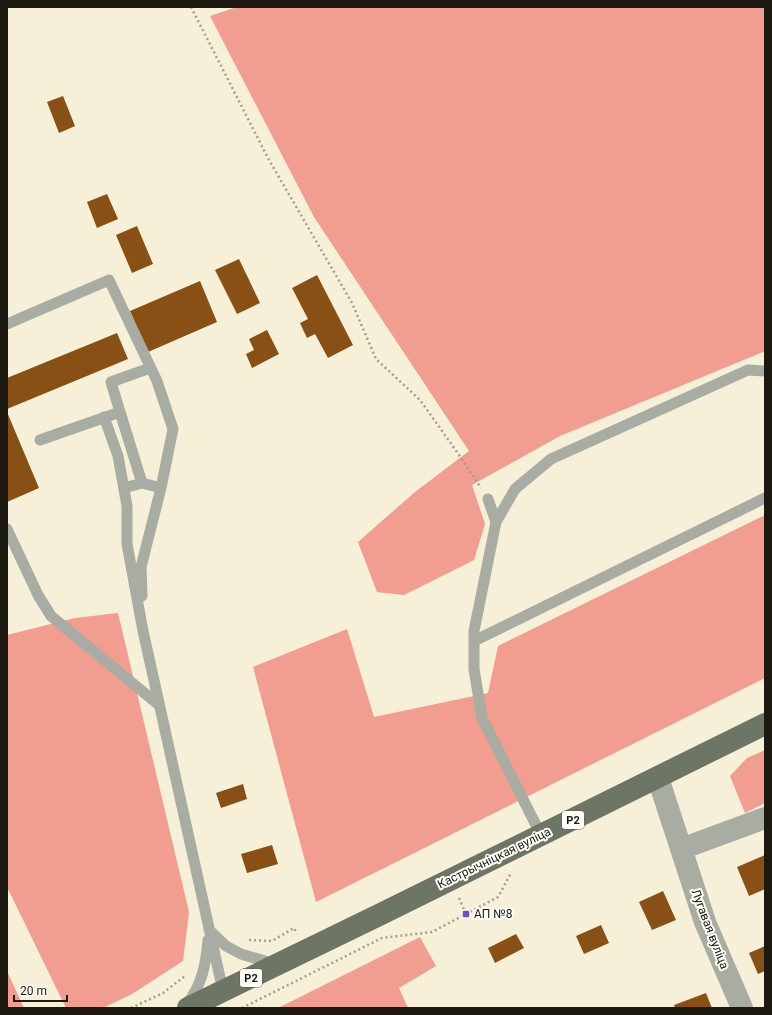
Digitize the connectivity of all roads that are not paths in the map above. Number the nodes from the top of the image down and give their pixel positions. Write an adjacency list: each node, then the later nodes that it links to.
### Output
1 (7, 324): 2 (lane)
2 (150, 368): 4 (lane); 9 (lane)
3 (765, 371): 12 (lane)
4 (120, 412): 5 (lane); 7 (lane)
5 (104, 417): 6 (lane); 8 (lane)
6 (40, 440)
7 (142, 483): 8 (lane); 9 (lane)
8 (124, 488): 14 (lane)
9 (161, 488): 14 (lane)
10 (488, 498): 12 (lane)
11 (765, 498): 15 (lane)
12 (496, 522): 15 (lane)
13 (7, 529): 16 (lane)
14 (143, 631): 16 (lane)
15 (474, 641): 20 (lane)
16 (159, 705): 22 (lane)
17 (765, 724): 18 (main road, Кастрычніцкая вуліца / Р2)
18 (658, 778): 20 (main road, Кастрычніцкая вуліца / Р2); 21 (street, Лугавая вуліца)
19 (765, 818): 21 (street)
20 (541, 835): 23 (main road, Кастрычніцкая вуліца / Р2)
21 (681, 849): 27 (street, Лугавая вуліца)
22 (209, 930): 23 (lane); 24 (lane); 25 (lane)
23 (278, 965): 24 (main road, Кастрычніцкая вуліца / Р2)
24 (223, 991): 26 (main road, Р2)
25 (184, 1008)
26 (188, 1008)
27 (742, 1008)

